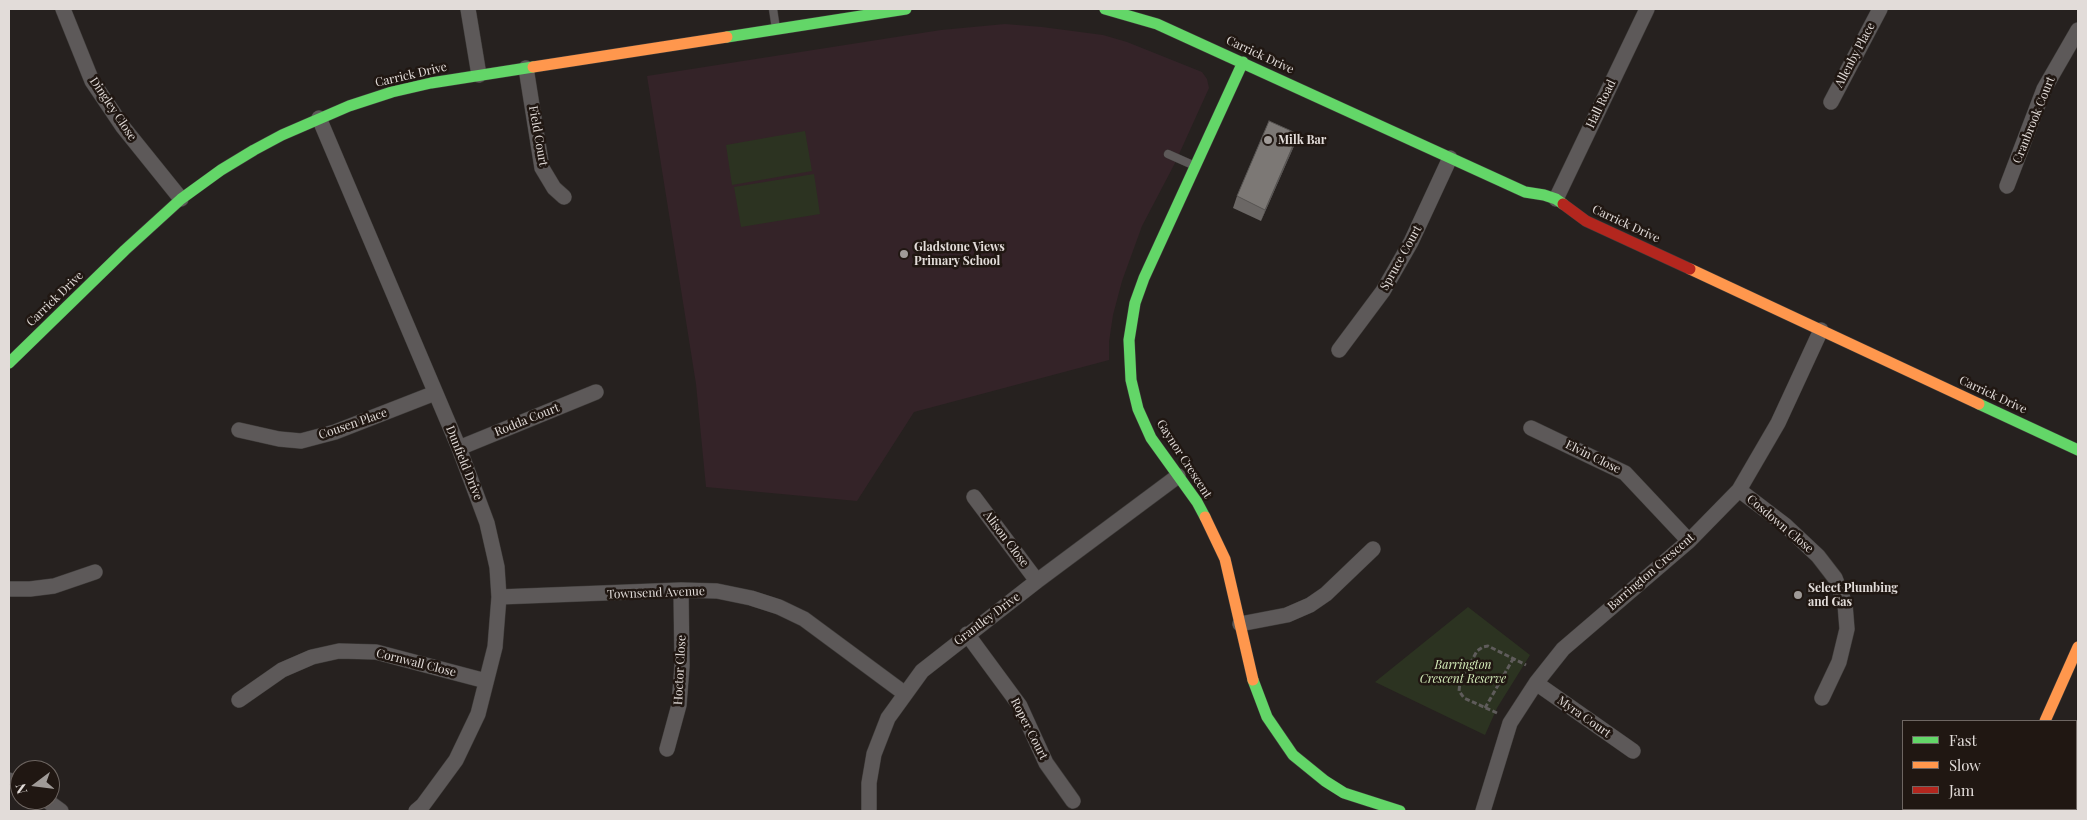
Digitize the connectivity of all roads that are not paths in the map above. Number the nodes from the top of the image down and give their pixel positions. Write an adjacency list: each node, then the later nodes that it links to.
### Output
1 (63, 9): 21 (street, Dingley Close)
2 (468, 9): 13 (street)
3 (772, 9): 9 (lane)
4 (906, 9): 9 (street, Carrick Drive)
5 (1106, 9): 8 (street, Carrick Drive)
6 (1646, 9): 22 (street, Hall Road)
7 (1880, 9): 14 (street, Allenby Place)
8 (1121, 10): 11 (street, Carrick Drive)
9 (776, 29): 12 (street, Carrick Drive)
10 (2078, 30): 19 (street, Cranbrook Court)
11 (1243, 62): 17 (street, Carrick Drive); 18 (street, Gaynor Crescent)
12 (526, 68): 13 (street, Carrick Drive); 20 (street, Field Court)
13 (479, 75): 15 (street, Carrick Drive)
14 (1830, 102)
15 (319, 118): 21 (street, Carrick Drive); 27 (street, Dunfield Drive)
16 (1168, 154): 18 (lane)
17 (1450, 158): 22 (street, Carrick Drive); 24 (street, Spruce Court)
18 (1195, 166): 32 (street, Gaynor Crescent)
19 (2008, 186)
20 (564, 197)
21 (181, 199): 25 (street, Carrick Drive)
22 (1556, 199): 23 (street, Carrick Drive)
23 (1821, 330): 31 (street, Carrick Drive); 33 (street, Barrington Crescent)
24 (1339, 350)
25 (9, 363)
26 (596, 392): 30 (street, Rodda Court)
27 (435, 393): 29 (street, Cousen Place); 30 (street, Dunfield Drive)
28 (1531, 428): 35 (street, Elvin Close)
29 (239, 430)
30 (459, 448): 41 (street, Dunfield Drive)
31 (2078, 450)
32 (1178, 476): 38 (street, Grantley Drive); 42 (street, Gaynor Crescent)
33 (1739, 490): 35 (street, Barrington Crescent); 48 (street, Cosdown Close)
34 (974, 497): 38 (street, Alison Close)
35 (1688, 540): 46 (street, Barrington Crescent)
36 (1373, 549): 42 (street)
37 (95, 572): 39 (street)
38 (1037, 581): 43 (street, Grantley Drive)
39 (9, 589)
40 (681, 590): 41 (street, Townsend Avenue); 47 (street, Townsend Avenue); 51 (street, Hoctor Close)
41 (499, 597): 45 (street, Dunfield Drive)
42 (1240, 624): 56 (street, Gaynor Crescent)
43 (967, 634): 47 (street, Grantley Drive); 53 (street, Roper Court)
44 (2078, 647): 50 (street)
45 (486, 681): 49 (street, Cornwall Close); 54 (street, Dunfield Drive)
46 (1536, 683): 52 (street, Myra Court); 57 (street, Barrington Crescent)
47 (904, 693): 55 (street, Grantley Drive)
48 (1822, 698)
49 (239, 700)
50 (2044, 720)
51 (667, 749)
52 (1633, 751)
53 (1073, 801)
54 (423, 809)
55 (869, 811)
56 (1400, 811)
57 (1483, 811)

